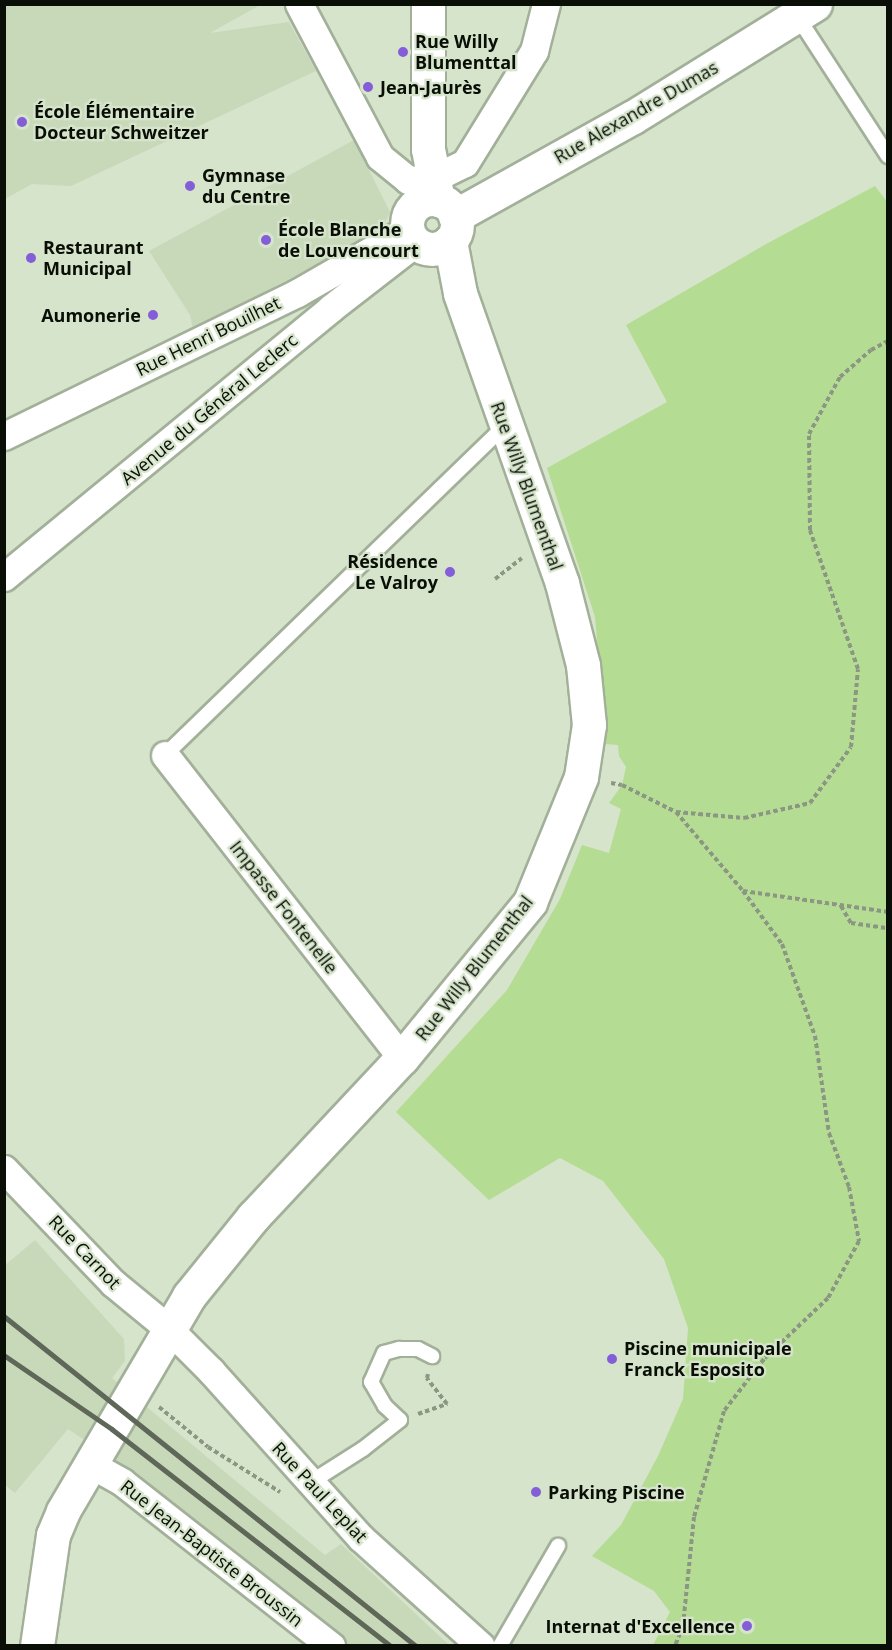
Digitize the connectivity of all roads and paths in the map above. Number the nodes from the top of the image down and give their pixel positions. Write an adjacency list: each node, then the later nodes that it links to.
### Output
1 (298, 4): 6 (street)
2 (428, 4): 6 (main road, Rue Willy Blumenthal)
3 (546, 4): 6 (street)
4 (806, 10): 5 (lane); 6 (main road, Rue Alexandre Dumas)
5 (888, 156)
6 (429, 209): 7 (street, Rue Henri Bouilhet); 8 (street, Avenue du Général Leclerc); 10 (main road, Rue Willy Blumenthal)
7 (315, 283): 8 (street); 11 (street, Rue Henri Bouilhet)
8 (331, 308): 12 (street, Avenue du Général Leclerc)
9 (888, 341): 15 (path)
10 (505, 426): 13 (lane); 14 (main road, Rue Willy Blumenthal)
11 (4, 436)
12 (4, 578)
13 (165, 755): 20 (street, Impasse Fontenelle)
14 (581, 777): 15 (path); 20 (main road, Rue Willy Blumenthal)
15 (675, 812): 16 (path)
16 (743, 891): 17 (path); 33 (path)
17 (840, 906): 18 (path); 19 (path)
18 (888, 912)
19 (888, 928)
20 (402, 1058): 22 (main road, Rue Willy Blumenthal)
21 (4, 1169): 22 (street, Rue Carnot)
22 (169, 1329): 24 (main road, Rue Willy Blumenthal); 27 (street, Rue Paul Leplat)
23 (432, 1356): 25 (path); 25 (lane)
24 (138, 1386): 26 (main road, Rue Willy Blumenthal); 27 (path)
25 (400, 1420): 27 (lane)
26 (90, 1464): 29 (main road, Rue Willy Blumenthal); 30 (street, Rue Jean-Baptiste Broussin)
27 (311, 1482): 31 (street, Rue Paul Leplat)
28 (558, 1546): 32 (lane)
29 (37, 1646)
30 (331, 1646)
31 (481, 1646)
32 (500, 1646)
33 (675, 1646)

